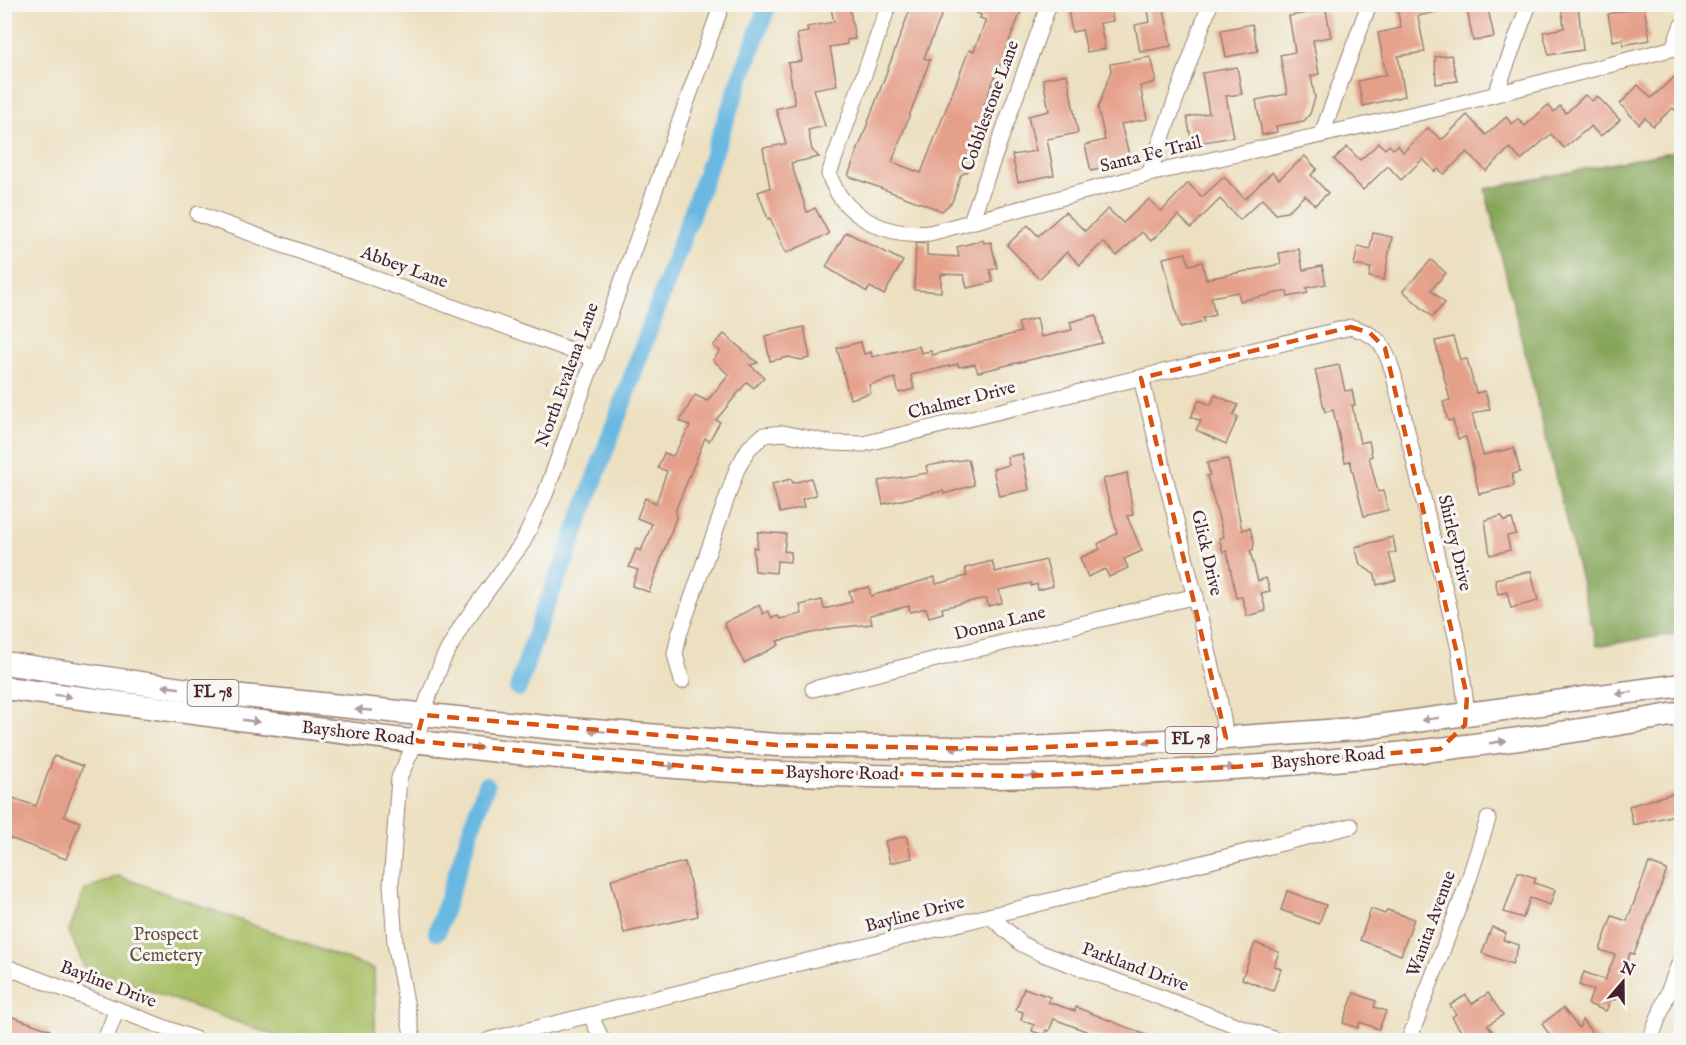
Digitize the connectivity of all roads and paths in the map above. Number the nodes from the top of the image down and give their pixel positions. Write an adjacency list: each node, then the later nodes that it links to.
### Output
1 (722, 4): 14 (street, North Evalena Lane)
2 (889, 4): 13 (street, Santa Fe Trail)
3 (1049, 4): 13 (street, Cobblestone Lane)
4 (1210, 4): 11 (street)
5 (1369, 4): 10 (street)
6 (1529, 4): 9 (street)
7 (1682, 25): 8 (street)
8 (1677, 47): 9 (street, Santa Fe Trail)
9 (1496, 93): 10 (street, Santa Fe Trail)
10 (1322, 134): 11 (street, Santa Fe Trail)
11 (1149, 174): 13 (street, Santa Fe Trail)
12 (198, 214): 14 (street, Abbey Lane)
13 (970, 221)
14 (595, 359): 25 (street, North Evalena Lane)
15 (1141, 378): 16 (street, Chalmer Drive); 17 (street, Glick Drive); 19 (street, Chalmer Drive)
16 (1396, 382): 24 (street, Shirley Drive)
17 (1196, 596): 22 (street, Donna Lane); 26 (street, Glick Drive)
18 (4, 663): 25 (main road, Bayshore Road / FL 78, one-way to 18)
19 (682, 681)
20 (1682, 685): 24 (main road, Bayshore Road / FL 78, one-way to 24)
21 (4, 688): 27 (main road, Bayshore Road / FL 78, one-way to 27)
22 (813, 689)
23 (1682, 713): 28 (main road, Bayshore Road / FL 78, one-way to 23)
24 (1467, 714): 26 (main road, Bayshore Road / FL 78, one-way to 26); 28 (main road)
25 (423, 715): 26 (main road, Bayshore Road / FL 78, one-way to 25); 27 (street, North Evalena Lane)
26 (1226, 738)
27 (416, 741): 28 (main road, Bayshore Road / FL 78, one-way to 28); 39 (street, North Evalena Lane)
28 (1440, 749)
29 (1488, 819): 42 (street, Wanita Avenue)
30 (1351, 826): 31 (street, Bayline Drive)
31 (990, 916): 35 (street, Bayline Drive); 41 (street, Parkland Drive)
32 (1682, 956): 43 (street)
33 (4, 966): 34 (street, Bayline Drive)
34 (117, 1009): 37 (street); 38 (street, Bayline Drive)
35 (591, 1016): 36 (street); 40 (street, Bayline Drive)
36 (605, 1039)
37 (105, 1041)
38 (198, 1041)
39 (413, 1041)
40 (489, 1041)
41 (1276, 1041)
42 (1409, 1041)
43 (1650, 1041)

